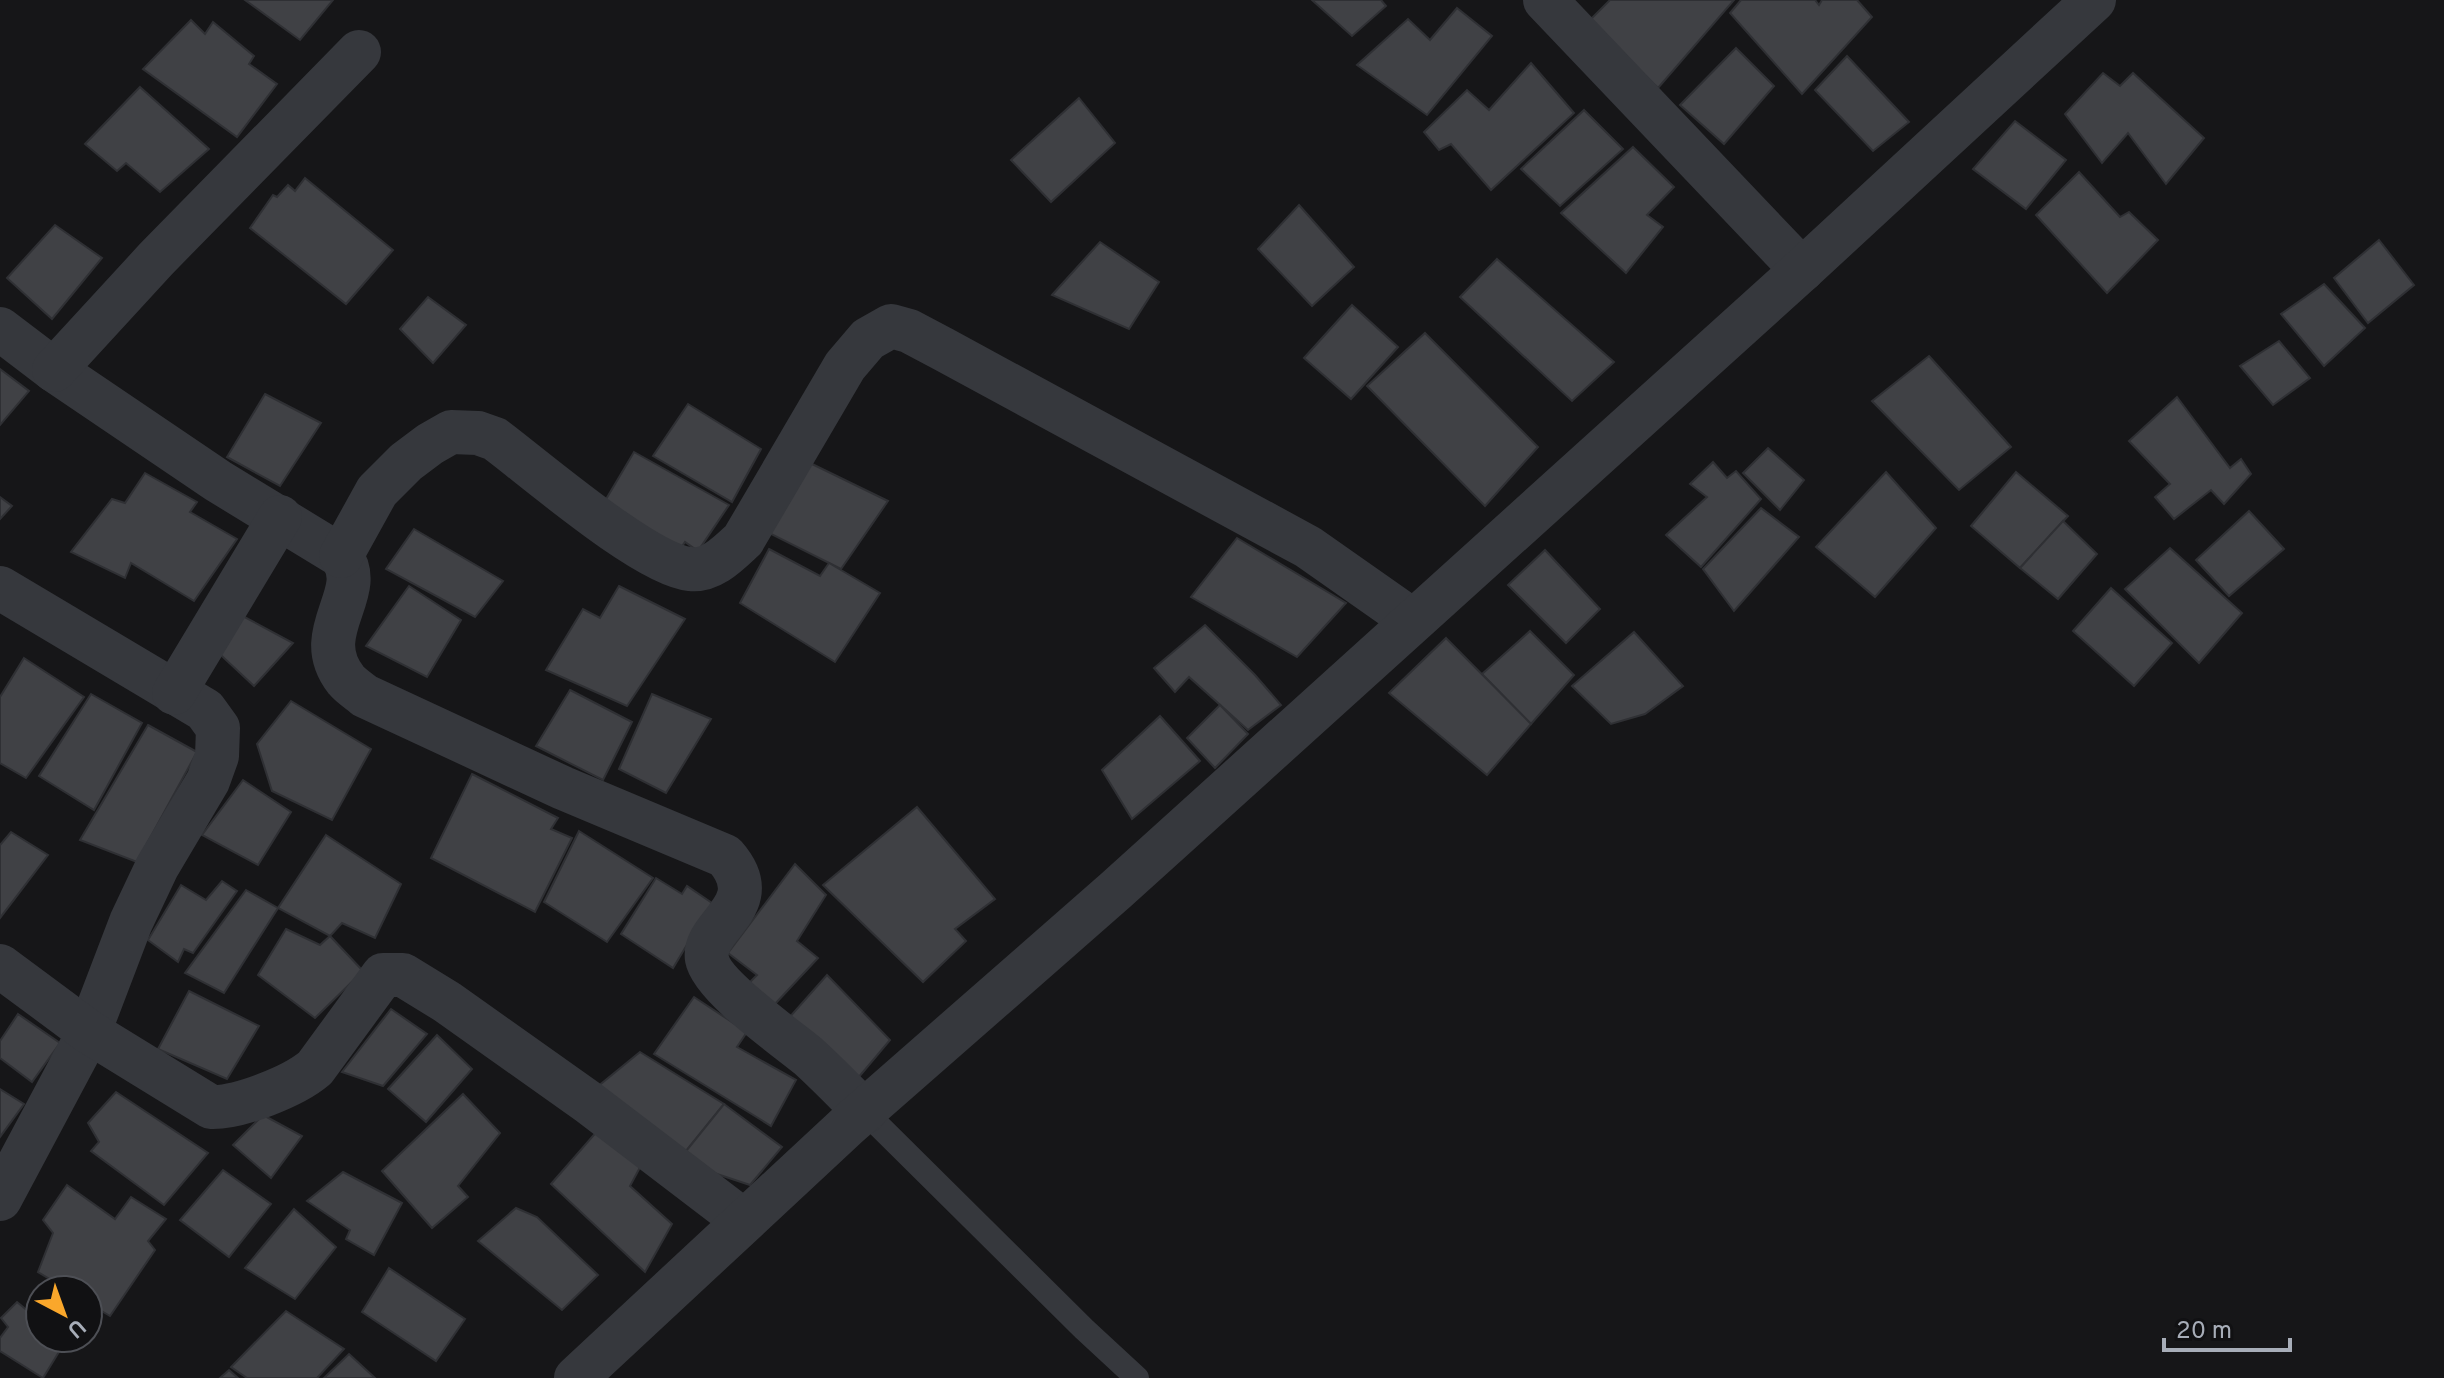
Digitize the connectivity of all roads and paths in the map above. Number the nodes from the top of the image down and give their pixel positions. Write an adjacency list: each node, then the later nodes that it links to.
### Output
1 (2094, 0): 4 (street)
2 (1563, 6): 4 (street)
3 (359, 52): 6 (street)
4 (1802, 270): 10 (street)
5 (0, 329): 6 (street)
6 (54, 370): 7 (street)
7 (280, 517): 8 (street); 11 (street)
8 (341, 556): 10 (street); 14 (street)
9 (0, 588): 11 (street)
10 (1412, 620): 14 (street)
11 (174, 693): 13 (street)
12 (0, 966): 13 (street)
13 (89, 1032): 15 (street); 16 (street)
14 (865, 1112): 16 (street); 18 (lane)
15 (0, 1199)
16 (744, 1221): 17 (street)
17 (576, 1378)
18 (1137, 1378)

